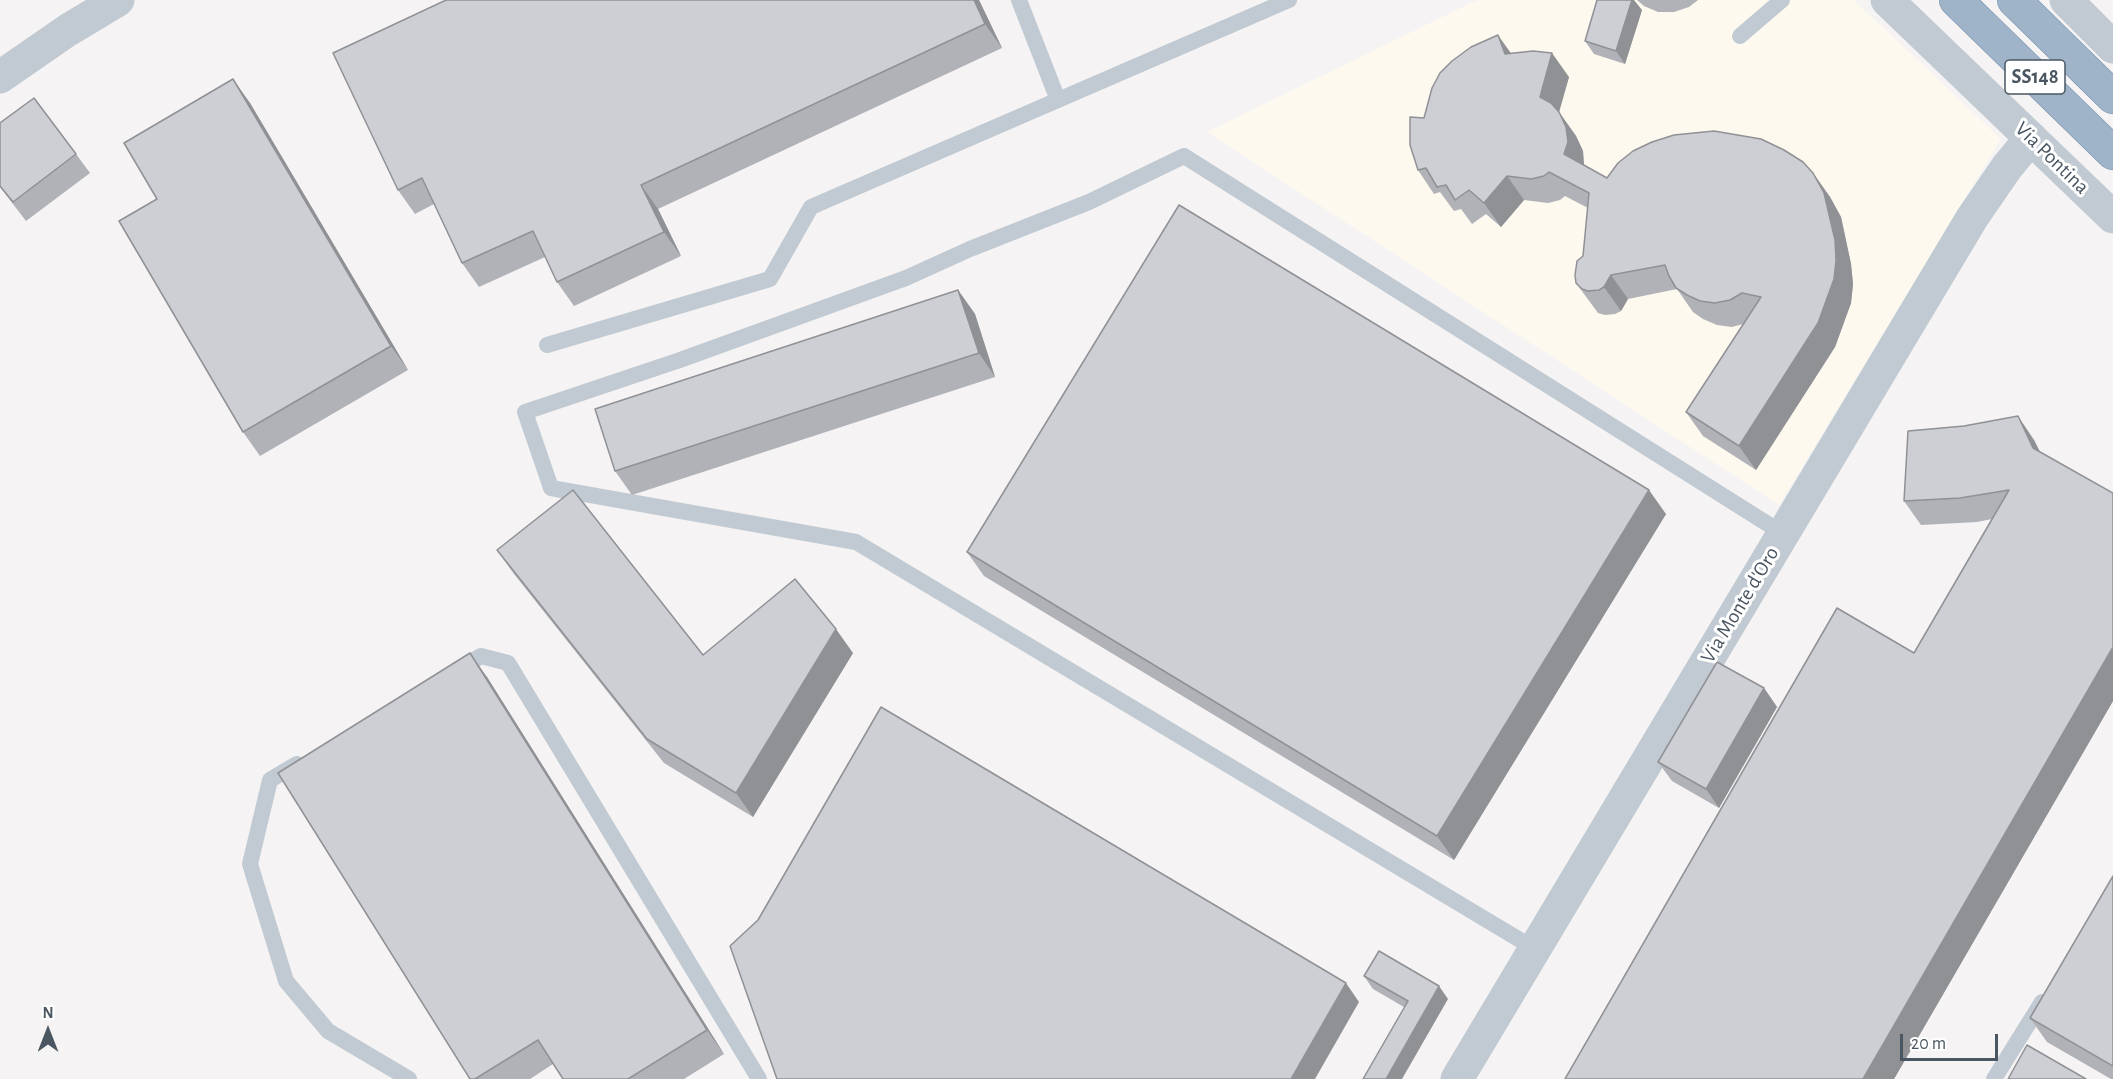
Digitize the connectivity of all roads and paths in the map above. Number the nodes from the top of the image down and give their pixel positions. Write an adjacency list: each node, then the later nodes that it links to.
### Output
1 (118, 0): 11 (street)
2 (1019, 0): 13 (lane)
3 (1289, 0): 13 (lane)
4 (1782, 0): 9 (lane)
5 (1887, 0): 14 (street, Via Pontina)
6 (1956, 0): 15 (highway, SS148)
7 (2014, 0): 12 (highway, SS148)
8 (2066, 0): 10 (street)
9 (1740, 36)
10 (2113, 47)
11 (0, 77)
12 (2113, 97)
13 (1058, 100): 17 (lane)
14 (2031, 138): 16 (street, Via Pontina); 18 (street, Via Monte d'Oro)
15 (2113, 153)
16 (2113, 217)
17 (547, 345)
18 (1782, 533): 21 (street, Via Monte d'Oro); 21 (lane)
19 (441, 679): 24 (lane)
20 (310, 756): 23 (lane)
21 (1535, 949): 25 (street, Via Monte d'Oro)
22 (2050, 989): 26 (lane)
23 (409, 1079)
24 (759, 1079)
25 (1457, 1079)
26 (1994, 1079)

